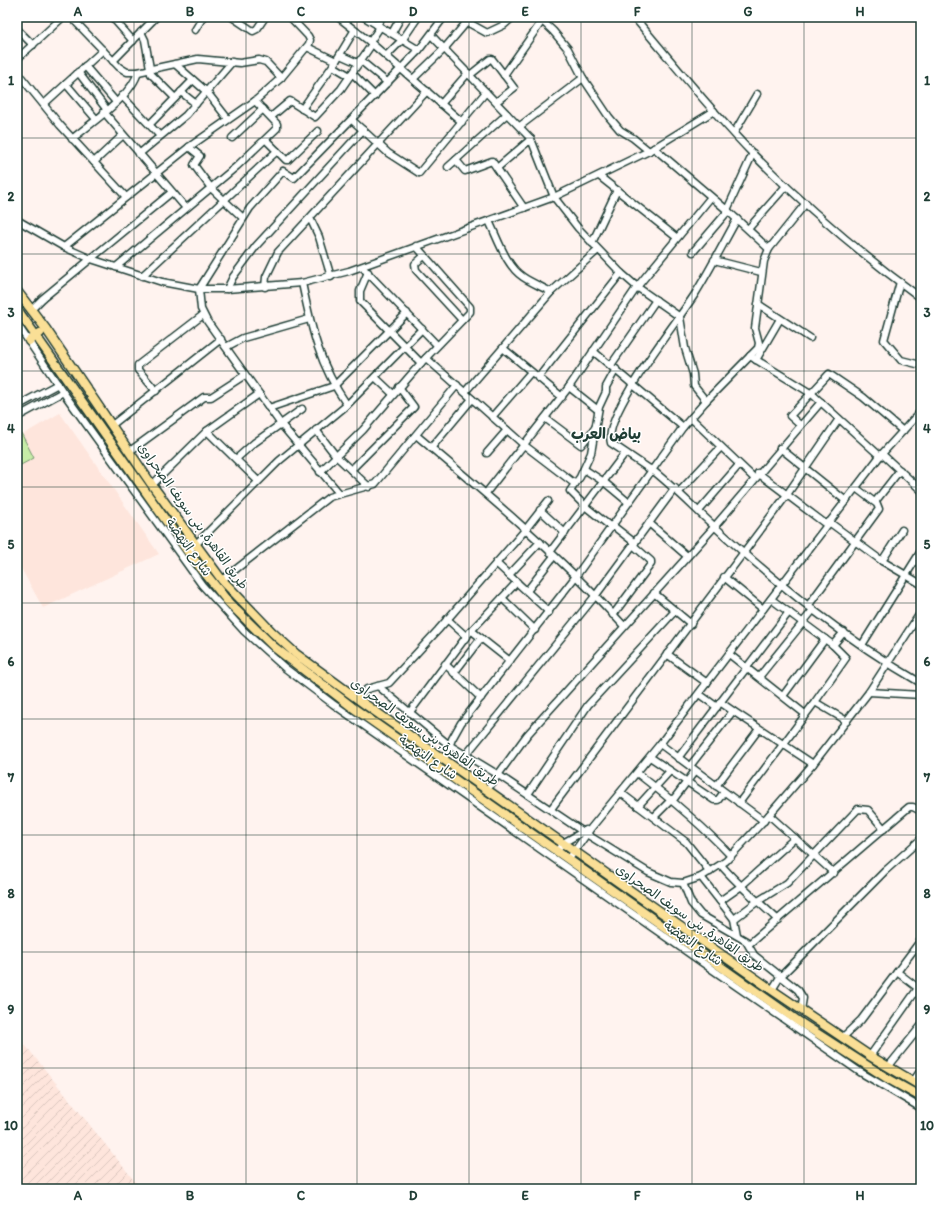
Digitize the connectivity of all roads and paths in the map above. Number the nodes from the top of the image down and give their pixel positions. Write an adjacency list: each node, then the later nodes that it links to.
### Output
1 (63, 17): 30 (street)
2 (71, 17): 33 (street)
3 (112, 17): 28 (street)
4 (156, 17): 24 (street)
5 (203, 17): 22 (street)
6 (265, 17): 17 (street)
7 (290, 17): 31 (street)
8 (338, 17): 23 (street)
9 (364, 17): 20 (street)
10 (382, 17): 20 (street)
11 (401, 17): 25 (street)
12 (418, 17): 27 (street)
13 (444, 17): 26 (street)
14 (458, 17): 19 (street)
15 (513, 17): 19 (street)
16 (634, 17): 75 (street)
17 (235, 18)
18 (540, 19): 51 (street); 53 (street)
19 (466, 23): 32 (street)
20 (379, 26): 25 (street); 29 (street)
21 (17, 29): 30 (street)
22 (195, 30)
23 (354, 31): 29 (street); 35 (street)
24 (142, 32): 28 (street); 45 (street)
25 (392, 33): 27 (street)
26 (431, 36): 32 (street); 34 (street)
27 (403, 39): 34 (street); 36 (street)
28 (133, 41): 38 (street)
29 (371, 43): 36 (street); 40 (street)
30 (33, 45): 37 (street)
31 (307, 47): 42 (street); 52 (street)
32 (444, 49): 49 (street); 54 (street)
33 (103, 50): 38 (street); 43 (street)
34 (419, 50): 44 (street)
35 (340, 55): 40 (street); 42 (street)
36 (386, 56): 44 (street)
37 (17, 59)
38 (113, 61): 48 (street)
39 (232, 62): 41 (street); 52 (street); 60 (street)
40 (359, 62): 50 (street); 56 (street)
41 (175, 64): 45 (street); 55 (street)
42 (334, 64): 50 (street); 73 (street)
43 (86, 66): 47 (street); 67 (street)
44 (401, 69): 54 (street); 56 (street)
45 (149, 70): 48 (street); 65 (street)
46 (17, 72): 69 (street)
47 (78, 72): 57 (street); 74 (street)
48 (138, 72): 63 (street)
49 (469, 74): 51 (street); 61 (street); 71 (street)
50 (351, 75): 64 (street); 73 (street)
51 (504, 75): 68 (street)
52 (281, 78): 66 (street)
53 (583, 78): 83 (street); 95 (street)
54 (412, 79): 58 (street)
55 (193, 80): 59 (street); 60 (street)
56 (388, 83): 64 (street)
57 (66, 84): 69 (street); 78 (street)
58 (427, 91): 71 (street); 93 (street)
59 (182, 92): 65 (street); 70 (street)
60 (207, 92): 70 (street); 79 (street)
61 (486, 92): 68 (street); 81 (street)
62 (757, 94): 86 (street)
63 (122, 96): 67 (street); 82 (street)
64 (375, 96): 80 (street)
65 (175, 98): 82 (street)
66 (255, 101): 72 (street); 79 (street)
67 (116, 102): 74 (street)
68 (496, 102): 76 (street)
69 (44, 104): 90 (street)
70 (196, 104): 88 (street)
71 (441, 104): 81 (street)
72 (263, 109): 77 (street); 89 (street)
73 (302, 109): 77 (street)
74 (106, 111): 78 (street); 87 (street)
75 (714, 111): 86 (street); 95 (street)
76 (507, 114): 83 (street); 99 (street)
77 (271, 117): 92 (street)
78 (96, 119): 90 (street)
79 (228, 120): 94 (street)
80 (352, 120): 84 (street); 117 (street)
81 (462, 122): 93 (street)
82 (150, 124): 88 (street)
83 (520, 126): 91 (street)
84 (363, 130): 93 (street); 145 (street)
85 (318, 131): 96 (street)
86 (734, 133): 97 (street)
87 (123, 135): 98 (street); 100 (street)
88 (160, 136): 98 (street)
89 (232, 138)
90 (72, 139): 100 (street)
91 (531, 139): 102 (street); 110 (street)
92 (266, 140): 96 (street); 106 (street)
93 (379, 145): 118 (street)
94 (189, 146): 103 (street); 106 (street)
95 (652, 150): 104 (street); 111 (street)
96 (277, 151): 112 (street)
97 (753, 153): 105 (street); 116 (street)
98 (139, 154): 103 (street)
99 (456, 160): 101 (street); 102 (street)
100 (94, 162): 109 (street)
101 (448, 167)
102 (497, 168): 115 (street)
103 (156, 173): 108 (street); 109 (street)
104 (599, 176): 107 (street); 110 (street)
105 (786, 186): 113 (street); 122 (street)
106 (211, 188): 112 (street); 114 (street)
107 (617, 190): 123 (street); 124 (street)
108 (172, 192): 114 (street); 131 (street)
109 (126, 197): 126 (street)
110 (554, 197): 115 (street); 124 (street)
111 (710, 197): 116 (street); 123 (street)
112 (223, 200): 117 (street); 138 (street)
113 (806, 203): 127 (street); 140 (street)
114 (186, 208): 134 (street)
115 (524, 208): 121 (street)
116 (728, 211): 119 (street); 129 (street)
117 (243, 218): 144 (street)
118 (310, 218): 139 (street); 142 (street)
119 (737, 219): 122 (street); 132 (street)
120 (17, 220): 126 (street)
121 (489, 221): 125 (street); 147 (street)
122 (748, 229): 127 (street)
123 (676, 237): 143 (street)
124 (592, 243): 128 (street)
125 (416, 246): 130 (street); 133 (street)
126 (64, 247): 131 (street)
127 (769, 249): 136 (street)
128 (598, 250): 137 (street); 147 (street)
129 (693, 252)
130 (424, 256): 158 (street); 158 (street)
131 (91, 259): 134 (street); 152 (street)
132 (714, 260): 136 (street); 155 (street)
133 (362, 266): 135 (street); 139 (street)
134 (116, 267): 138 (street)
135 (368, 272): 153 (street); 162 (street)
136 (761, 272): 150 (street)
137 (621, 273): 143 (street); 182 (street)
138 (142, 276): 144 (street)
139 (331, 276): 141 (street)
140 (900, 282): 148 (street); 177 (street)
141 (302, 283): 142 (street); 156 (street)
142 (265, 287): 145 (street)
143 (637, 287): 149 (street); 171 (street)
144 (199, 289): 145 (street); 154 (street)
145 (227, 289)
146 (17, 291): 152 (main road, طريق القاهرة, بنى سويف الصحراوى)
147 (551, 292): 170 (street)
148 (921, 298)
149 (656, 300): 155 (street); 176 (street)
150 (758, 304): 157 (street); 172 (street)
151 (17, 309): 163 (main road, طريق القاهرة, بنى سويف الصحراوى)
152 (31, 310): 160 (main road, طريق القاهرة, بنى سويف الصحراوى)
153 (407, 313): 161 (street); 162 (street)
154 (203, 315): 165 (street); 189 (street)
155 (680, 317): 184 (street); 197 (street)
156 (309, 319): 169 (street); 186 (street)
157 (780, 319): 164 (street); 174 (street)
158 (462, 320): 167 (street)
159 (17, 324): 166 (street, شارع النهضة)
160 (46, 329): 163 (main road); 211 (main road, طريق القاهرة, بنى سويف الصحراوى)
161 (422, 329): 167 (street); 168 (street)
162 (389, 331): 168 (street); 186 (street)
163 (36, 336): 166 (main road); 239 (main road, طريق القاهرة, بنى سويف الصحراوى)
164 (810, 338)
165 (221, 339): 169 (street); 189 (street)
166 (29, 341): 183 (street, شارع النهضة)
167 (437, 345): 173 (street)
168 (404, 346): 175 (street); 181 (street)
169 (226, 347): 180 (street)
170 (504, 349): 179 (street); 191 (street)
171 (593, 352): 176 (street); 188 (street)
172 (750, 356): 174 (street); 197 (street)
173 (426, 358): 175 (street); 185 (street)
174 (756, 360): 194 (street)
175 (421, 363): 187 (street)
176 (611, 365): 178 (street)
177 (921, 365)
178 (616, 369): 184 (street); 203 (street)
179 (531, 372): 182 (street); 206 (street)
180 (245, 375): 192 (street); 225 (street)
181 (375, 377): 193 (street); 199 (street)
182 (538, 378): 195 (street)
183 (58, 384): 190 (street, شارع النهضة); 200 (street)
184 (634, 384): 214 (street); 227 (street)
185 (457, 385): 191 (street); 219 (street)
186 (334, 386): 199 (street); 201 (street)
187 (399, 387): 193 (street); 234 (street)
188 (569, 387): 195 (street); 203 (street)
189 (156, 391): 211 (street)
190 (63, 392): 205 (street); 244 (street, شارع النهضة)
191 (465, 392): 196 (street)
192 (258, 394): 201 (street); 217 (street)
193 (393, 394): 229 (street)
194 (812, 394): 198 (street); 212 (street); 218 (street)
195 (562, 396): 207 (street)
196 (472, 399): 206 (street); 223 (street)
197 (706, 401): 208 (street)
198 (821, 402): 209 (street); 212 (street)
199 (347, 405): 215 (street)
200 (17, 406)
201 (269, 408): 210 (street)
202 (302, 409): 210 (street)
203 (598, 410): 213 (street)
204 (920, 413): 218 (street)
205 (17, 417)
206 (492, 417): 216 (street)
207 (545, 418): 213 (street); 221 (street)
208 (691, 418): 214 (street); 222 (street)
209 (839, 419): 228 (street); 232 (street)
210 (280, 423): 220 (street); 230 (street)
211 (112, 425): 225 (main road, طريق القاهرة, بنى سويف الصحراوى)
212 (800, 425): 224 (street)
213 (595, 427): 233 (street)
214 (683, 427): 235 (street)
215 (316, 430): 220 (street); 229 (street)
216 (507, 430): 221 (street); 226 (street)
217 (207, 431): 230 (street); 243 (street)
218 (903, 431): 228 (street)
219 (416, 435): 223 (street); 245 (street)
220 (298, 444): 237 (street); 240 (street)
221 (524, 446): 242 (street); 250 (street)
222 (721, 447): 231 (street); 247 (street)
223 (432, 448): 250 (street)
224 (780, 448): 232 (street); 238 (street)
225 (130, 451): 243 (main road, طريق القاهرة, بنى سويف الصحراوى)
226 (487, 453)
227 (625, 453): 235 (street); 241 (street)
228 (881, 455): 236 (street); 246 (street)
229 (336, 456): 234 (street); 237 (street)
230 (236, 459): 240 (street)
231 (739, 465): 238 (street); 258 (street)
232 (806, 468): 251 (street); 253 (street)
233 (584, 469): 241 (street); 242 (street)
234 (351, 470): 245 (street)
235 (651, 470): 247 (street); 254 (street)
236 (900, 470): 248 (street); 255 (street)
237 (320, 472): 249 (street)
238 (756, 476): 251 (street); 262 (street)
239 (139, 481): 244 (main road); 272 (main road, طريق القاهرة, بنى سويف الصحراوى)
240 (258, 481): 269 (street)
241 (604, 482): 254 (street); 256 (street)
242 (575, 484): 256 (street)
243 (152, 485): 269 (main road, طريق القاهرة, بنى سويف الصحراوى)
244 (131, 486): 272 (street, شارع النهضة)
245 (369, 487): 249 (street)
246 (856, 488): 253 (street); 255 (street)
247 (677, 490): 258 (street); 259 (street)
248 (921, 490)
249 (339, 493): 282 (street)
250 (486, 493): 263 (street)
251 (786, 496): 260 (street); 270 (street)
252 (548, 501): 257 (street)
253 (846, 501): 260 (street)
254 (628, 502): 261 (street)
255 (875, 502): 267 (street)
256 (586, 507): 261 (street); 265 (street)
257 (540, 510): 263 (street); 265 (street)
258 (699, 511): 262 (street)
259 (649, 523): 268 (street); 274 (street)
260 (828, 524): 267 (street); 284 (street)
261 (612, 526): 268 (street); 280 (street)
262 (714, 526): 270 (street); 274 (street)
263 (526, 529): 266 (street); 276 (street)
264 (902, 530): 275 (street)
265 (565, 532): 273 (street)
266 (540, 542): 273 (street); 278 (street)
267 (856, 543): 275 (street); 291 (street)
268 (634, 544): 288 (street); 297 (street)
269 (196, 545): 272 (street); 282 (main road, طريق القاهرة, بنى سويف الصحراوى)
270 (745, 551): 281 (street); 284 (street)
271 (921, 551): 279 (street)
272 (184, 554): 277 (main road, طريق القاهرة, بنى سويف الصحراوى)
273 (552, 554): 280 (street); 286 (street)
274 (687, 556): 287 (street)
275 (882, 561): 279 (street)
276 (496, 563): 278 (street); 298 (street)
277 (193, 565): 367 (main road, طريق القاهرة, بنى سويف الصحراوى); 398 (street, شارع النهضة)
278 (509, 575): 283 (street)
279 (905, 575): 285 (street); 309 (street)
280 (576, 576): 288 (street); 294 (street)
281 (724, 577): 292 (street); 300 (street)
282 (222, 580): 326 (main road, طريق القاهرة, بنى سويف الصحراوى)
283 (517, 582): 286 (street); 289 (street)
284 (782, 584): 290 (street); 291 (street)
285 (921, 584)
286 (527, 590): 294 (street)
287 (654, 594): 293 (street); 301 (street)
288 (596, 596): 297 (street); 337 (street)
289 (502, 598): 302 (street); 303 (street)
290 (771, 599): 292 (street); 295 (street)
291 (810, 608): 299 (street); 304 (street)
292 (763, 609): 311 (street)
293 (675, 611): 300 (street); 353 (street)
294 (549, 612): 302 (street)
295 (789, 612): 299 (street); 315 (street)
296 (921, 612): 314 (street)
297 (614, 615): 301 (street)
298 (447, 619): 305 (street); 320 (street)
299 (802, 623): 307 (street); 317 (street)
300 (691, 624): 310 (street)
301 (624, 626): 346 (street)
302 (535, 630): 312 (street)
303 (472, 631): 305 (street); 306 (street)
304 (844, 632): 308 (street); 309 (street)
305 (466, 637): 313 (street)
306 (481, 638): 312 (street); 316 (street)
307 (825, 639): 308 (street); 324 (street)
308 (833, 645): 327 (street)
309 (862, 645): 314 (street)
310 (667, 654): 318 (street); 357 (street)
311 (729, 654): 315 (street); 318 (street)
312 (510, 661): 325 (street)
313 (445, 664): 316 (street); 329 (street)
314 (889, 665): 319 (street); 321 (street)
315 (747, 668): 317 (street); 328 (street)
316 (454, 673): 325 (street)
317 (759, 677): 324 (street)
318 (707, 683): 322 (street)
319 (921, 683)
320 (378, 686): 326 (street); 329 (street)
321 (869, 692): 323 (street); 332 (street)
322 (699, 694): 328 (street); 334 (street)
323 (921, 695)
324 (783, 696): 331 (street)
325 (481, 698): 336 (street)
326 (358, 699): 340 (main road, طريق القاهرة, بنى سويف الصحراوى)
327 (815, 702): 331 (street); 332 (street)
328 (719, 704): 330 (street); 339 (street)
329 (410, 712): 336 (street)
330 (733, 712): 333 (street); 342 (street)
331 (805, 714): 335 (street)
332 (847, 720): 341 (street)
333 (759, 729): 335 (street); 348 (street)
334 (660, 744): 338 (street); 339 (street)
335 (784, 744): 341 (street); 355 (street)
336 (449, 745): 337 (street); 340 (street)
337 (465, 756): 346 (street)
338 (650, 757): 343 (street); 345 (street)
339 (678, 758): 342 (street)
340 (444, 760): 350 (main road, طريق القاهرة, بنى سويف الصحراوى)
341 (813, 764): 359 (street)
342 (690, 766): 344 (street)
343 (670, 770): 347 (street); 349 (street)
344 (695, 771): 347 (street); 348 (street)
345 (637, 773): 349 (street); 352 (street)
346 (497, 774): 350 (street); 353 (street)
347 (687, 782): 351 (street); 354 (street)
348 (716, 786): 351 (street)
349 (656, 788): 354 (street); 356 (street)
350 (487, 790): 366 (main road, طريق القاهرة, بنى سويف الصحراوى)
351 (724, 792): 355 (street)
352 (621, 793): 356 (street); 363 (street)
353 (528, 794): 357 (street)
354 (672, 800): 360 (street); 370 (street)
355 (739, 803): 361 (street)
356 (638, 806): 360 (street)
357 (551, 809): 363 (street)
358 (921, 812): 362 (street)
359 (769, 815): 361 (street); 364 (street)
360 (654, 818): 373 (street)
361 (764, 821): 370 (street)
362 (884, 829): 369 (street); 374 (street)
363 (585, 833): 366 (street); 368 (street); 376 (street)
364 (795, 838): 369 (street); 377 (street)
365 (921, 839): 386 (street)
366 (563, 843): 367 (street); 368 (main road, طريق القاهرة, بنى سويف الصحراوى)
367 (557, 851): 371 (main road, طريق القاهرة, بنى سويف الصحراوى)
368 (574, 852): 371 (street); 388 (main road, طريق القاهرة, بنى سويف الصحراوى)
369 (814, 855): 374 (street); 379 (street)
370 (730, 856): 372 (street)
371 (569, 859): 397 (main road, طريق القاهرة, بنى سويف الصحراوى)
372 (721, 865): 373 (street); 377 (street)
373 (710, 872): 375 (street)
374 (834, 873): 381 (street)
375 (701, 877): 376 (street); 378 (street)
376 (683, 883): 382 (street)
377 (740, 887): 378 (street); 379 (street)
378 (720, 901): 380 (street)
379 (758, 901): 380 (street); 381 (street)
380 (734, 919): 382 (street)
381 (778, 920): 384 (street)
382 (737, 935): 384 (street)
383 (921, 940): 385 (street)
384 (749, 944): 386 (street)
385 (897, 972): 387 (street); 391 (street)
386 (780, 977): 388 (street); 389 (street)
387 (920, 986): 392 (street)
388 (772, 990): 389 (main road, طريق القاهرة, بنى سويف الصحراوى)
389 (801, 1010): 391 (main road, طريق القاهرة, بنى سويف الصحراوى)
390 (921, 1026): 393 (street)
391 (842, 1038): 392 (main road, طريق القاهرة, بنى سويف الصحراوى)
392 (870, 1056): 393 (main road, طريق القاهرة, بنى سويف الصحراوى)
393 (888, 1068): 395 (main road, طريق القاهرة, بنى سويف الصحراوى)
394 (921, 1070): 395 (street)
395 (913, 1082): 396 (main road, طريق القاهرة, بنى سويف الصحراوى)
396 (921, 1086)
397 (921, 1097)
398 (921, 1108)

